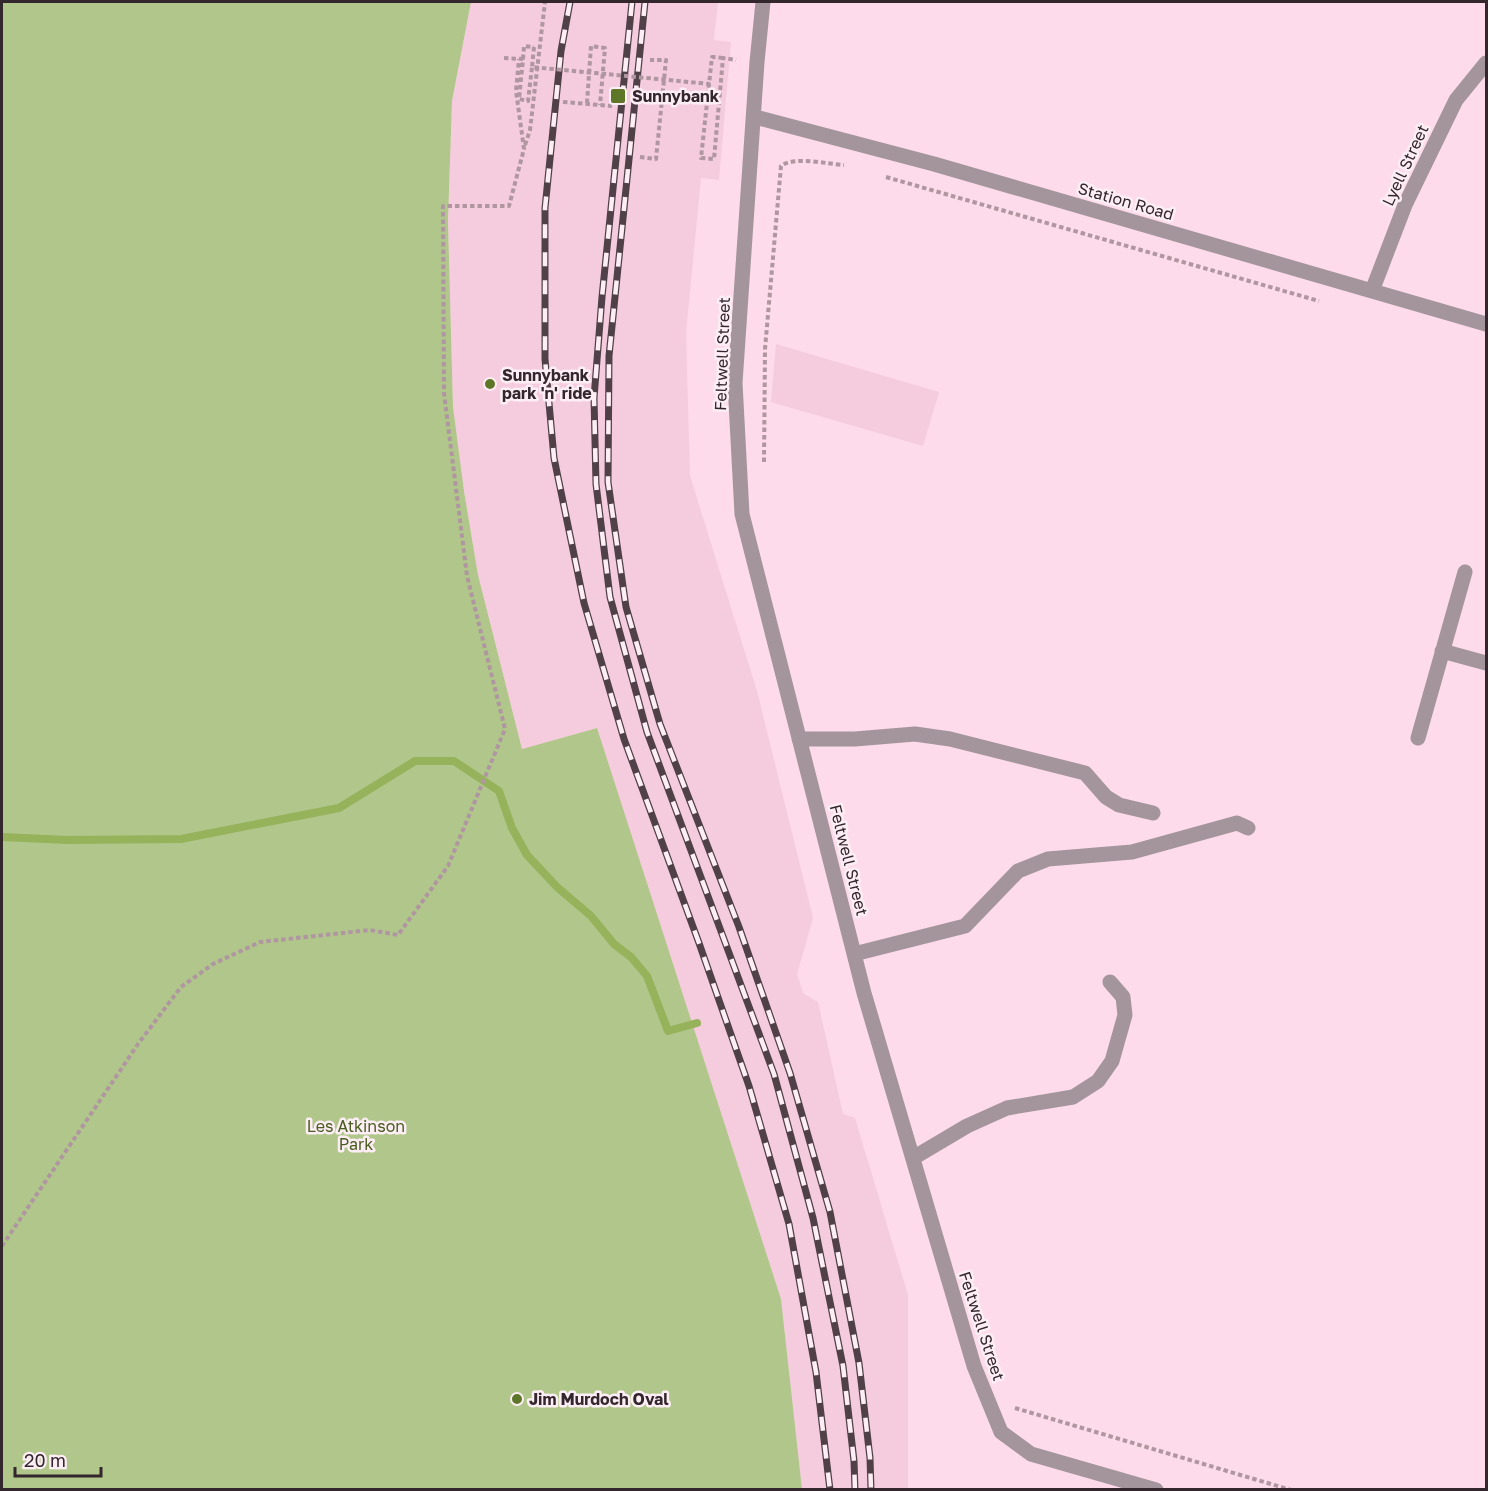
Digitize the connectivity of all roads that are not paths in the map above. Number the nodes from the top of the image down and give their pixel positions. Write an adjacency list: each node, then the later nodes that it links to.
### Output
1 (764, 2): 3 (street, Feltwell Street)
2 (1486, 63): 4 (street, Lyell Street)
3 (755, 117): 4 (street, Station Road); 10 (street, Feltwell Street)
4 (1372, 291): 5 (street, Station Road)
5 (1486, 324)
6 (1464, 572): 7 (street)
7 (1442, 651): 8 (street); 9 (street)
8 (1486, 663)
9 (1418, 738)
10 (799, 739): 11 (street); 13 (street, Feltwell Street)
11 (1153, 813)
12 (1248, 828): 13 (street)
13 (854, 954): 15 (street, Feltwell Street)
14 (1110, 982): 15 (street)
15 (913, 1158): 16 (street, Feltwell Street)
16 (1156, 1490)

